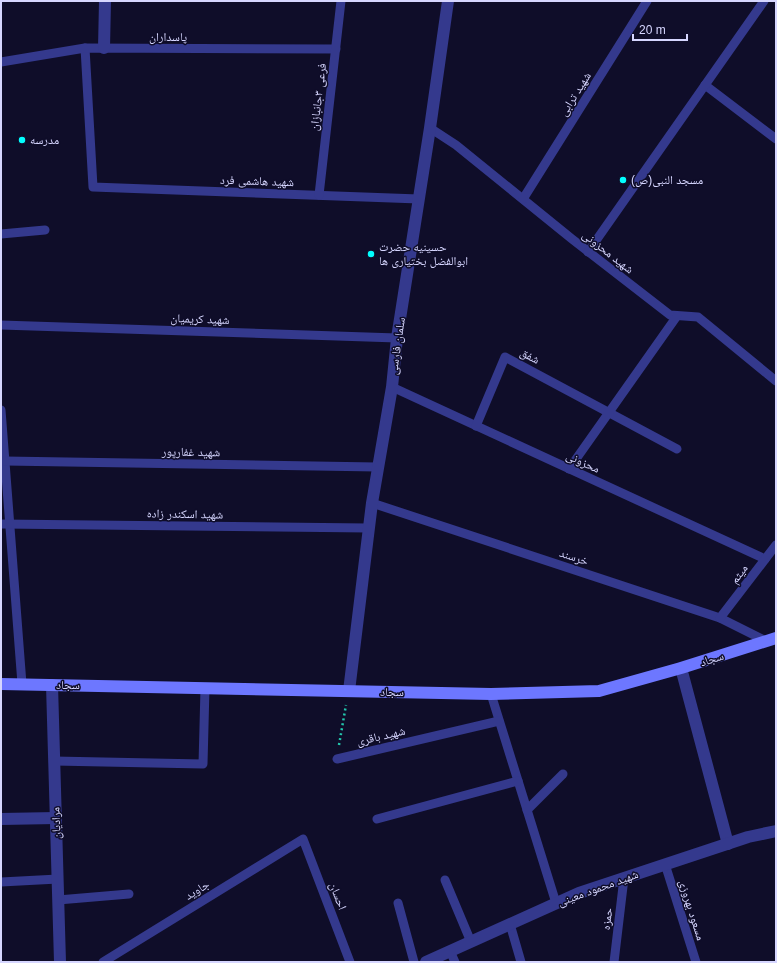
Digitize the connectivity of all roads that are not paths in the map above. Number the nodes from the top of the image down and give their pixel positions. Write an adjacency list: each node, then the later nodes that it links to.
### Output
1 (105, 1): 7 (street)
2 (341, 1): 8 (lane, فرعی ۳جانبازان)
3 (448, 1): 11 (street, سلمان فارسی)
4 (647, 1): 15 (lane, شهید ترابی)
5 (764, 1): 10 (lane)
6 (85, 48): 7 (lane, پاسداران); 9 (lane, پاسداران); 13 (lane, شهید هاشمی فرد)
7 (104, 48): 8 (lane, پاسداران)
8 (336, 50): 13 (lane, فرعی ۳جانبازان)
9 (1, 62)
10 (705, 85): 12 (lane); 18 (lane)
11 (430, 128): 14 (street, سلمان فارسی); 15 (lane, شهید محزونی)
12 (776, 139)
13 (319, 195): 14 (lane, شهید هاشمی فرد)
14 (419, 199): 21 (street, سلمان فارسی)
15 (523, 199): 18 (lane, شهید محزونی)
16 (45, 230): 17 (lane)
17 (1, 234)
18 (588, 252): 19 (lane, شهید محزونی)
19 (677, 316): 22 (lane, شهید محزونی); 25 (lane)
20 (1, 325): 21 (lane, شهید کریمیان)
21 (397, 338): 23 (street, سلمان فارسی)
22 (776, 381)
23 (392, 387): 26 (lane, محزونی); 29 (street, سلمان فارسی)
24 (1, 410): 28 (lane)
25 (609, 413): 26 (lane, شفق); 27 (lane); 30 (lane)
26 (476, 426): 30 (lane, محزونی)
27 (677, 449)
28 (5, 461): 29 (lane, شهید غفارپور); 32 (lane)
29 (377, 467): 31 (street, سلمان فارسی)
30 (569, 469): 35 (lane, محزونی)
31 (372, 503): 33 (street, سلمان فارسی); 36 (lane, خرسند)
32 (5, 524): 33 (lane, شهید اسکندر زاده); 40 (lane)
33 (368, 528): 43 (street, سلمان فارسی)
34 (776, 545): 35 (lane, میثم)
35 (765, 559): 36 (lane, میثم)
36 (720, 618): 37 (lane, خرسند)
37 (771, 640): 38 (street, سجاد)
38 (682, 668): 44 (street, سجاد); 56 (street)
39 (1, 684): 40 (street, سجاد)
40 (22, 684): 41 (street, سجاد)
41 (52, 685): 42 (street, سجاد); 47 (street, مرادیان)
42 (205, 688): 43 (street, سجاد); 47 (lane)
43 (349, 691): 44 (street, سجاد)
44 (491, 694): 45 (lane)
45 (499, 720): 46 (lane, شهید باقری); 49 (lane)
46 (337, 759)
47 (54, 761): 51 (street, مرادیان)
48 (564, 774): 50 (lane)
49 (518, 781): 50 (lane); 53 (lane)
50 (527, 810): 65 (lane)
51 (56, 818): 52 (street); 59 (street, مرادیان)
52 (1, 819)
53 (377, 819)
54 (776, 831): 56 (street, شهید محمود معینی)
55 (303, 839): 70 (lane, جاوید); 71 (lane, احسان)
56 (728, 844): 57 (street, شهید محمود معینی)
57 (665, 864): 58 (street, شهید محمود معینی); 76 (lane, مسعود بهروزی)
58 (624, 878): 65 (street, شهید محمود معینی); 75 (lane, حمزه)
59 (58, 880): 61 (lane); 63 (street, مرادیان)
60 (445, 880): 67 (lane)
61 (1, 882)
62 (129, 894): 63 (lane)
63 (58, 900): 69 (street, مرادیان)
64 (398, 903): 72 (lane)
65 (556, 903): 66 (street, شهید محمود معینی)
66 (510, 924): 67 (street, شهید محمود معینی); 74 (lane)
67 (471, 942): 68 (street, شهید محمود معینی)
68 (452, 956): 73 (street, شهید محمود معینی)
69 (60, 962)
70 (103, 962)
71 (350, 962)
72 (414, 962)
73 (426, 962)
74 (521, 962)
75 (614, 962)
76 (696, 962)

